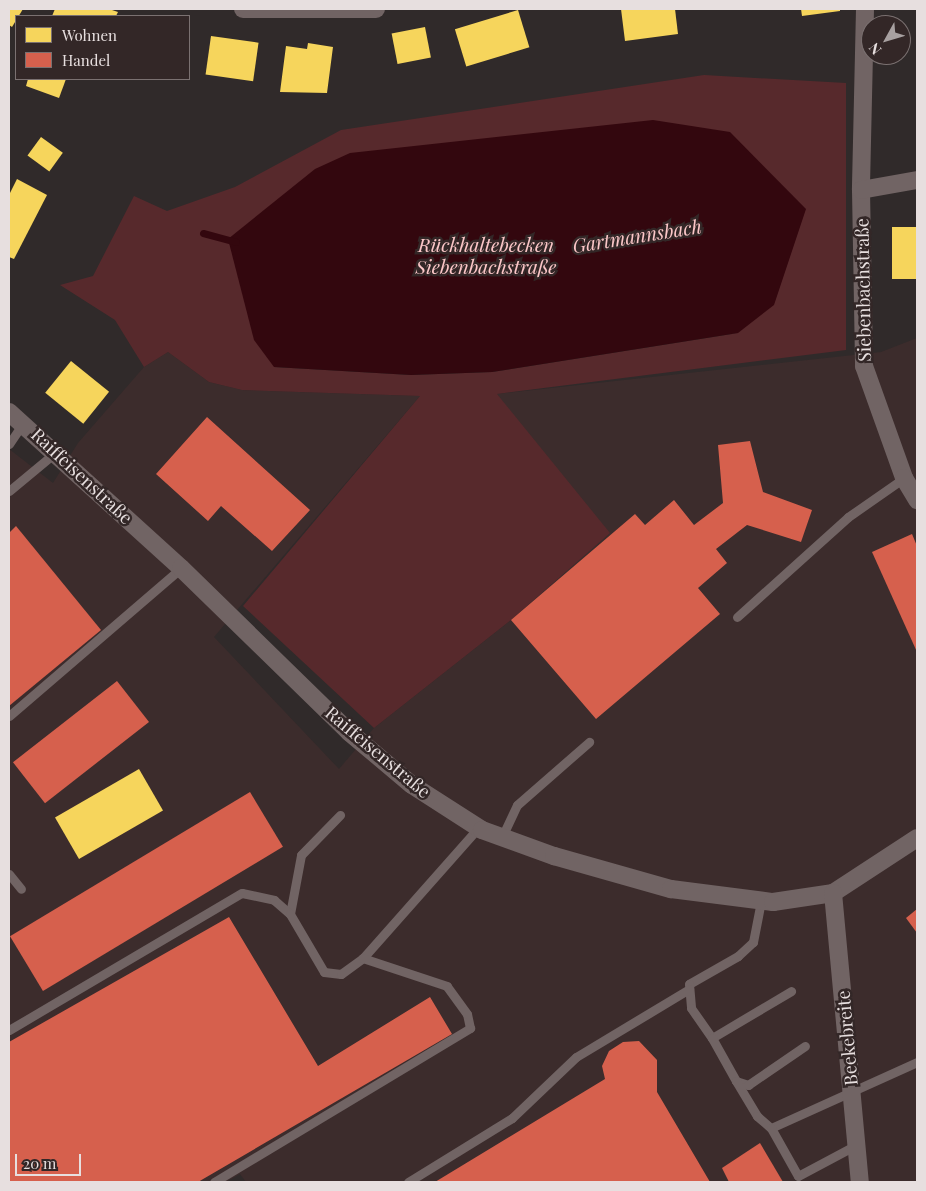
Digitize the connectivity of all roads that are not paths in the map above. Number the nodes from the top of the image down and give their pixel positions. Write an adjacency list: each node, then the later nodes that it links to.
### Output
1 (243, 9): 2 (street)
2 (376, 9)
3 (865, 9): 5 (street, Siebenbachstraße)
4 (917, 180): 5 (street)
5 (861, 190): 10 (street, Siebenbachstraße)
6 (9, 412): 7 (street, Raiffeisenstraße)
7 (23, 423): 8 (lane); 9 (street, Raiffeisenstraße)
8 (9, 444)
9 (56, 452): 11 (lane); 13 (street, Raiffeisenstraße)
10 (904, 478): 12 (street, Siebenbachstraße); 14 (lane)
11 (9, 491)
12 (917, 500)
13 (181, 568): 15 (lane); 18 (street, Raiffeisenstraße)
14 (737, 618)
15 (9, 716)
16 (589, 742): 19 (lane)
17 (340, 815): 25 (lane)
18 (479, 827): 19 (street, Raiffeisenstraße); 26 (lane)
19 (502, 837): 24 (street, Raiffeisenstraße)
20 (917, 838): 23 (street, Raiffeisenstraße)
21 (9, 874): 22 (lane)
22 (21, 889)
23 (833, 893): 24 (street, Raiffeisenstraße); 34 (street, Beekebreite)
24 (761, 901): 27 (lane)
25 (290, 914): 26 (lane); 29 (lane)
26 (363, 958): 37 (lane)
27 (689, 989): 30 (lane); 38 (lane)
28 (791, 991): 30 (lane)
29 (9, 1030)
30 (712, 1038): 33 (lane)
31 (805, 1046): 33 (lane)
32 (917, 1062): 34 (lane)
33 (736, 1081): 35 (lane)
34 (852, 1092): 35 (lane); 36 (street, Beekebreite)
35 (771, 1128): 36 (lane)
36 (856, 1145): 39 (street, Beekebreite)
37 (214, 1182)
38 (408, 1182)
39 (860, 1182)

